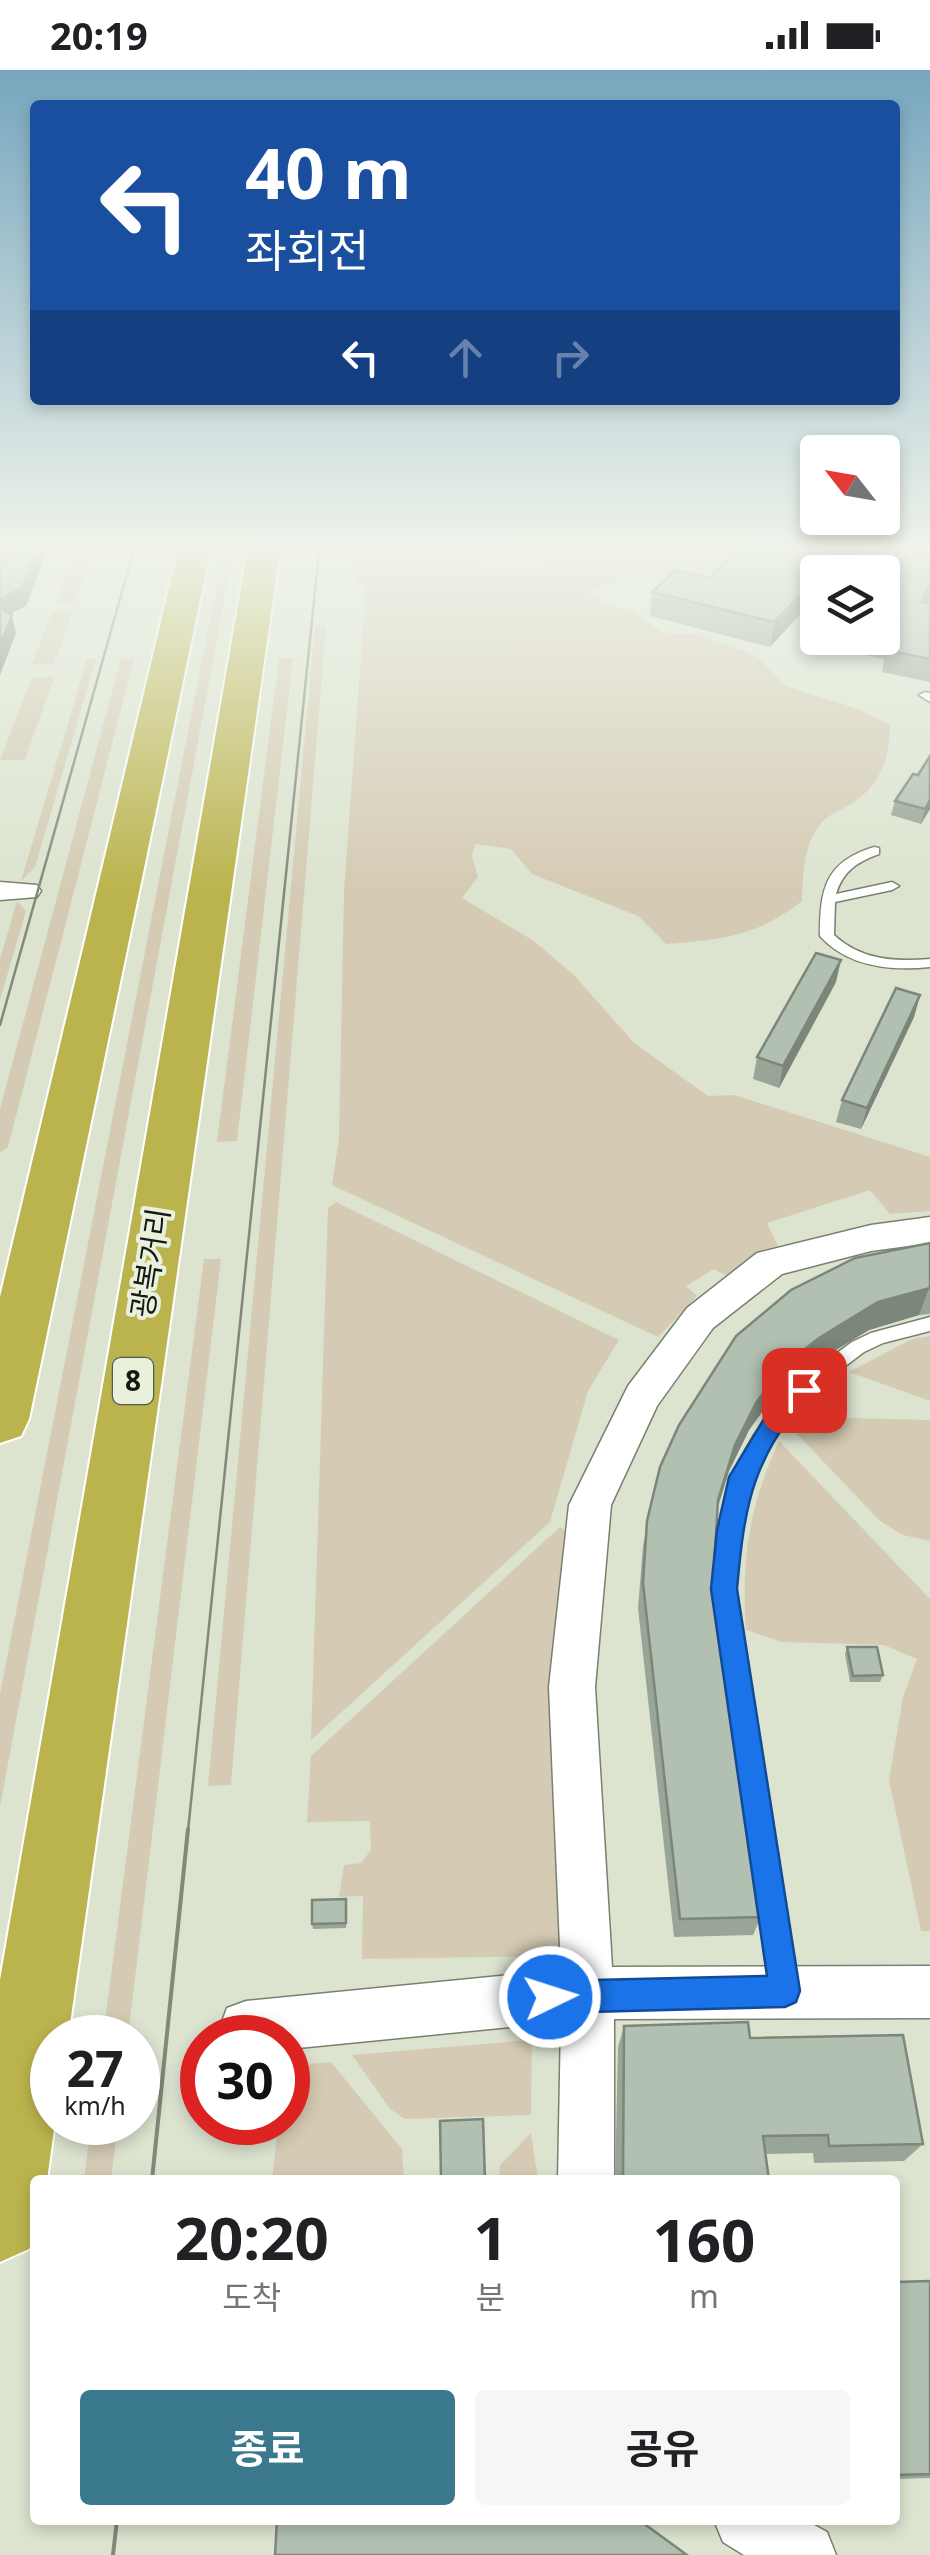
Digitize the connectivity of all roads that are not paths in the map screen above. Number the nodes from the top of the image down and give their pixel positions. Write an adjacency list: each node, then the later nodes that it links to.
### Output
1 (170, 658): 9 (highway)
2 (247, 658): 15 (highway, 광복거리 / 8)
3 (874, 852): 5 (lane)
4 (892, 886): 5 (lane)
5 (829, 899): 6 (lane)
6 (930, 963)
7 (930, 1230): 12 (street)
8 (930, 1324): 10 (lane)
9 (0, 1418)
10 (785, 1991): 11 (street); 12 (street)
11 (930, 1992)
12 (588, 1994): 13 (street); 14 (street)
13 (310, 2021)
14 (586, 2175)
15 (0, 2220)
16 (753, 2525): 17 (street)
17 (804, 2555)

